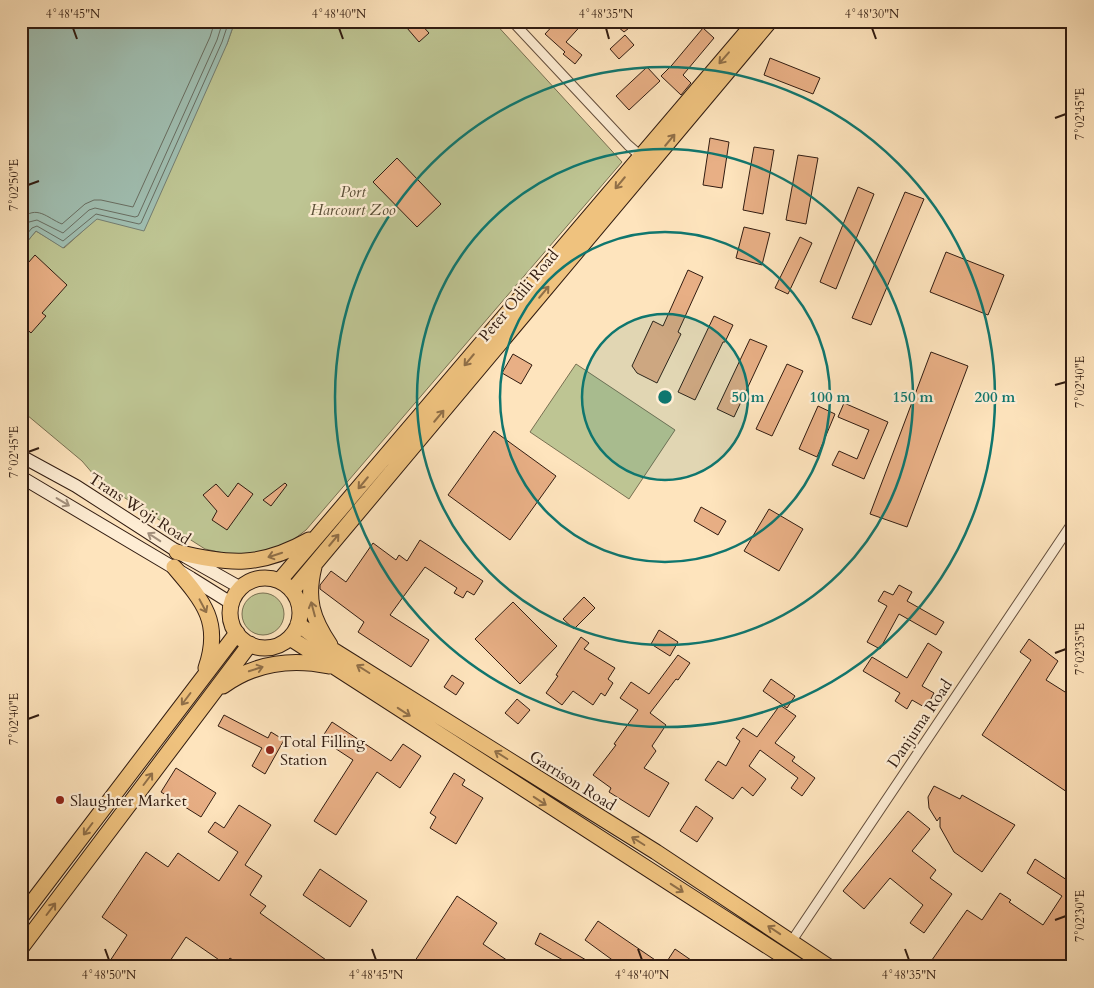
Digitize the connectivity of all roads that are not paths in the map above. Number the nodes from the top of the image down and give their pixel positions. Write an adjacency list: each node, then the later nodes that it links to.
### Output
1 (512, 21): 4 (street)
2 (756, 21): 4 (main road, Peter Odili Road, one-way to 4)
3 (770, 21): 4 (main road, Peter Odili Road, one-way to 3)
4 (646, 161): 8 (main road, Peter Odili Road, one-way to 8); 10 (main road, Peter Odili Road, one-way to 4)
5 (21, 456): 9 (main road, Trans Woji Road, one-way to 5)
6 (21, 477): 11 (main road, Trans Woji Road, one-way to 11)
7 (1073, 522): 25 (street, Danjuma Road)
8 (319, 534): 9 (main road, one-way to 9); 12 (main road, Peter Odili Road)
9 (177, 552): 13 (main road, Trans Woji Road)
10 (315, 563): 14 (main road, Peter Odili Road); 20 (main road, one-way to 10)
11 (174, 568): 15 (main road, Trans Woji Road); 22 (main road, one-way to 22)
12 (280, 580): 13 (main road); 14 (main road)
13 (241, 588): 15 (main road)
14 (292, 592): 16 (main road)
15 (231, 603): 17 (main road)
16 (298, 624): 18 (main road); 20 (main road, Garrison Road)
17 (237, 633): 19 (main road); 22 (main road)
18 (290, 638): 19 (main road); 21 (main road)
19 (250, 644): 23 (main road)
20 (333, 650): 25 (main road, Garrison Road, one-way to 20)
21 (335, 668): 23 (main road, one-way to 21); 27 (main road, one-way to 27)
22 (203, 677): 24 (main road, one-way to 24)
23 (213, 692): 26 (main road, one-way to 23)
24 (21, 917)
25 (792, 942): 29 (main road, Garrison Road)
26 (21, 948)
27 (781, 962): 28 (main road)
28 (800, 967)
29 (829, 967)

